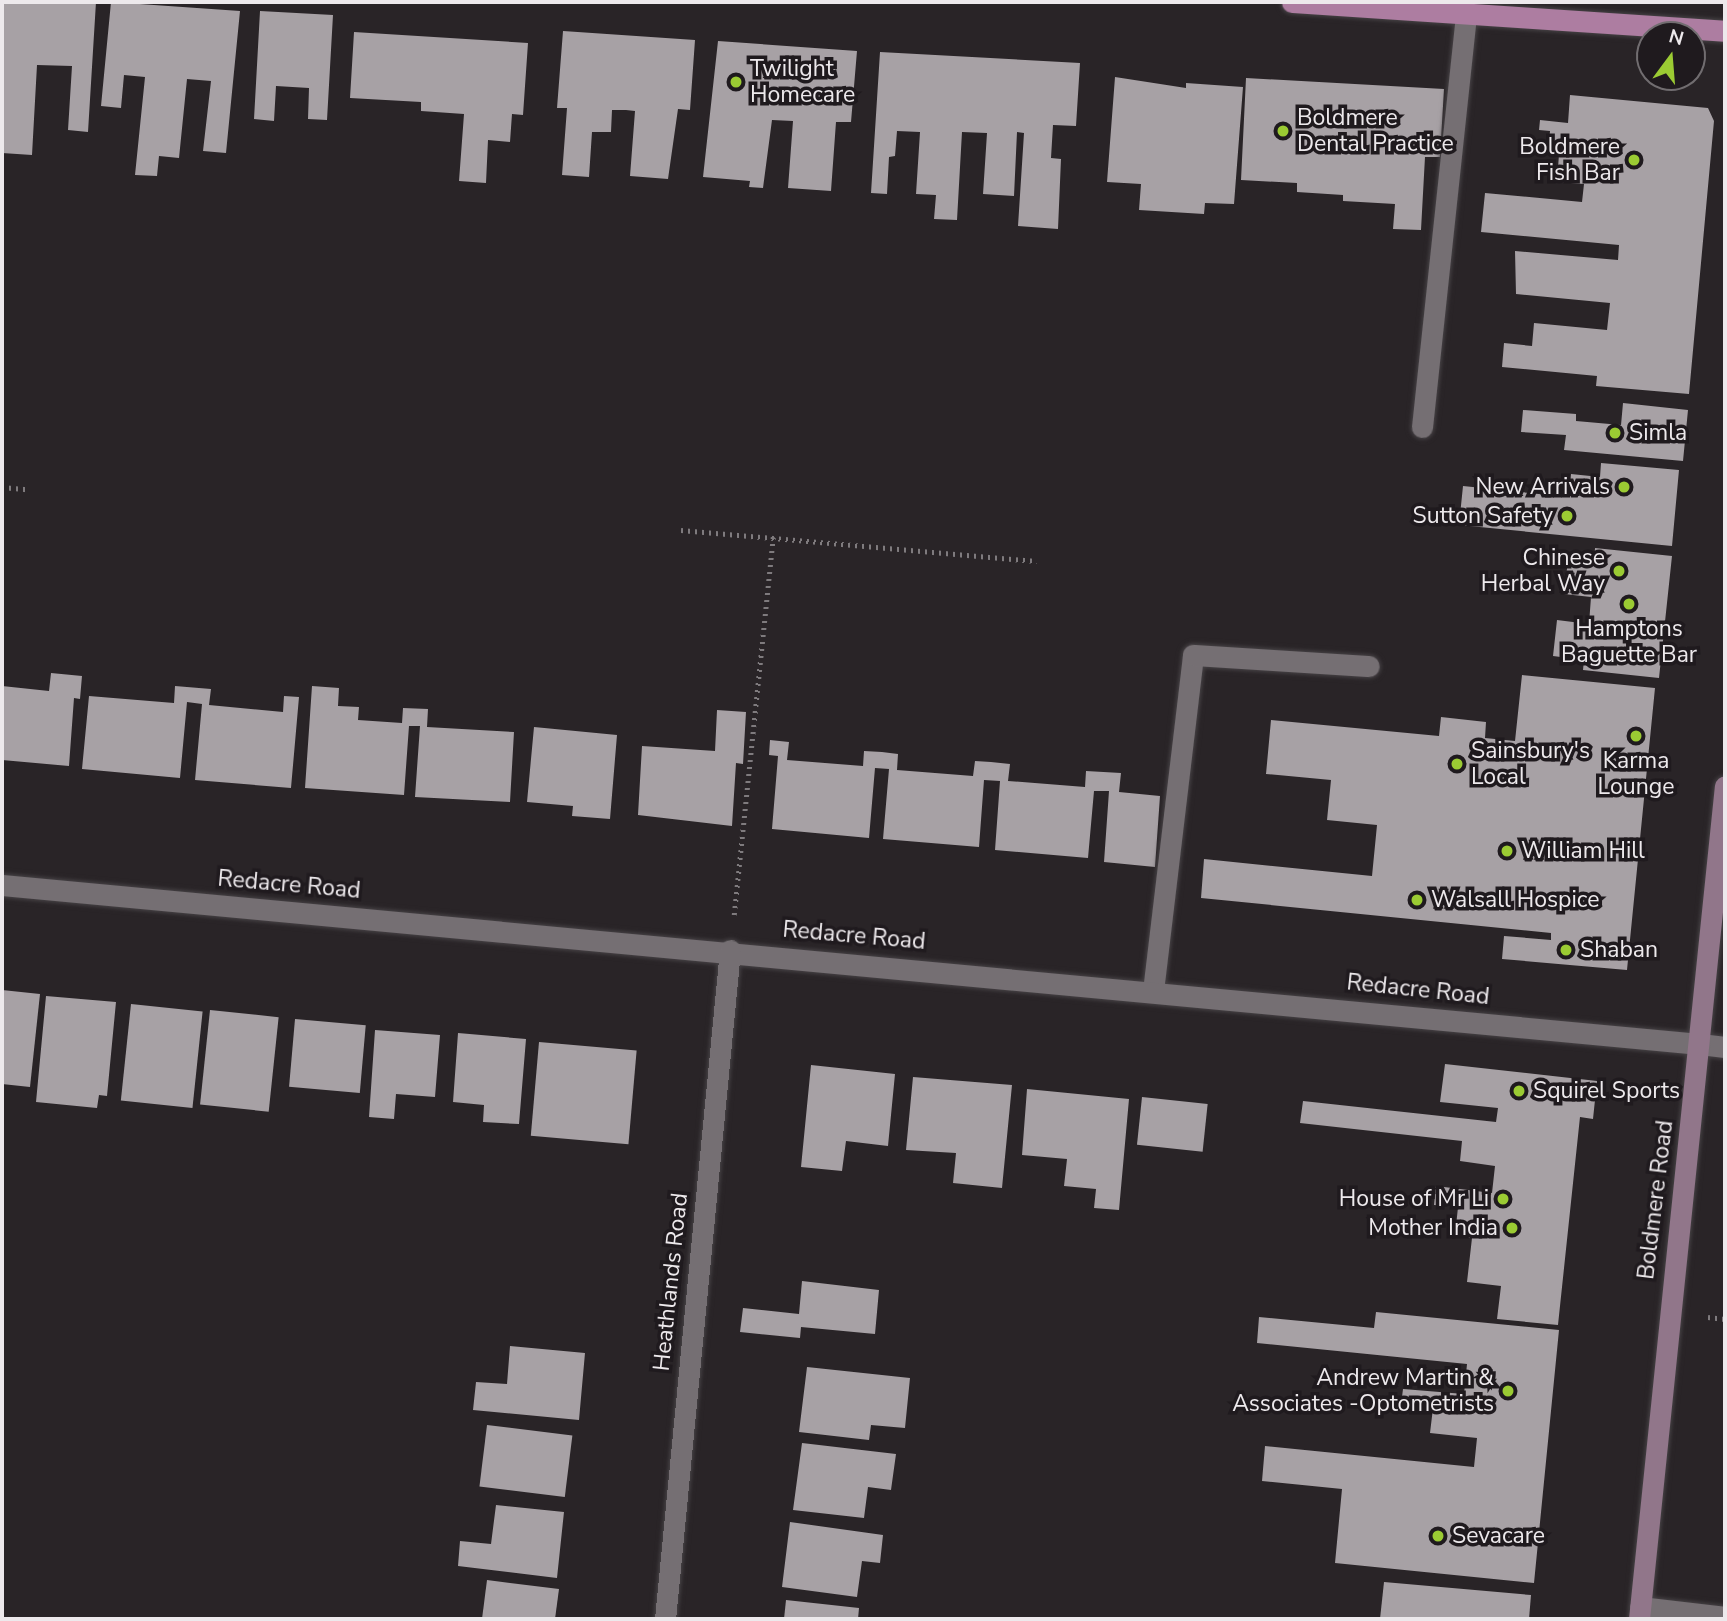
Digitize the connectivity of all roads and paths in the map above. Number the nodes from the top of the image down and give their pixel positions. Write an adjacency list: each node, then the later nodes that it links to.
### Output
1 (1292, 2): 2 (main road)
2 (1466, 13): 3 (main road); 4 (street)
3 (1725, 31)
4 (1422, 428)
5 (2, 487): 6 (path)
6 (27, 489)
7 (681, 530): 8 (path)
8 (773, 537): 9 (path); 13 (path)
9 (1037, 561)
10 (1369, 666): 14 (street)
11 (1725, 786): 15 (main road, Boldmere Road)
12 (2, 885): 13 (street, Redacre Road)
13 (730, 950): 14 (street, Redacre Road); 19 (street, Heathlands Road)
14 (1153, 990): 15 (street, Redacre Road)
15 (1700, 1044): 16 (street, Redacre Road); 17 (main road, Boldmere Road)
16 (1725, 1047)
17 (1639, 1613): 18 (street)
18 (1725, 1617)
19 (665, 1619)

